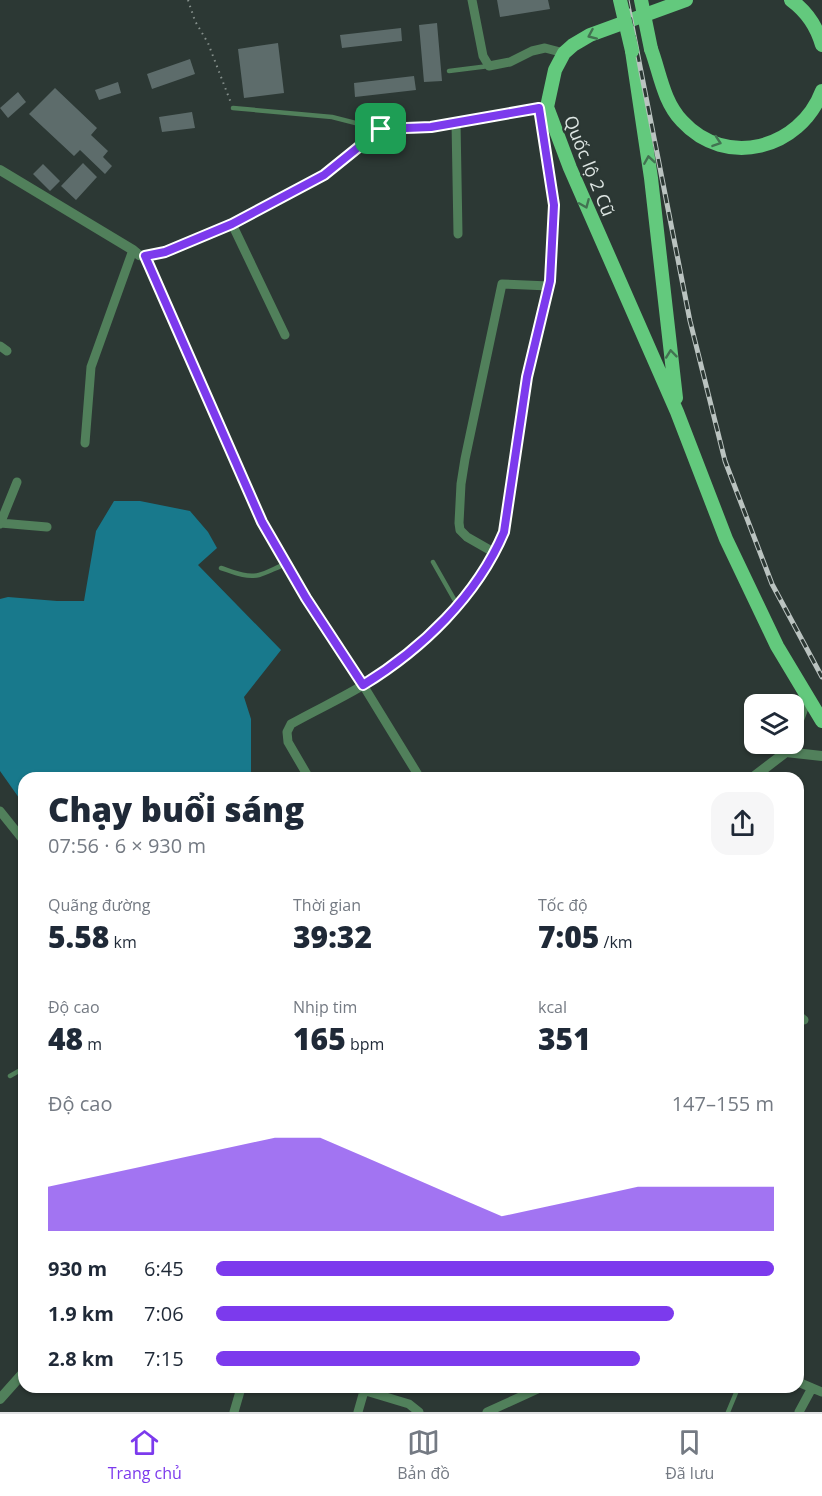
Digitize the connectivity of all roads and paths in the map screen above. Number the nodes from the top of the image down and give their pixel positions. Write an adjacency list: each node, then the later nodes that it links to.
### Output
1 (188, 0): 13 (path)
2 (472, 0): 9 (street)
3 (620, 0): 23 (main road, Quốc lộ 2 Cũ, one-way to 3, bridge)
4 (641, 0): 11 (main road, one-way to 11, bridge)
5 (686, 0): 8 (main road, one-way to 8)
6 (791, 0): 7 (main road)
7 (822, 45)
8 (564, 53): 9 (street); 12 (main road, Quốc lộ 2 Cũ)
9 (489, 66): 10 (lane)
10 (449, 71)
11 (822, 91)
12 (543, 107): 14 (street); 21 (street); 23 (main road, Quốc lộ 2 Cũ, one-way to 23)
13 (233, 108): 15 (lane)
14 (456, 122): 15 (street); 18 (street)
15 (381, 129): 17 (street)
16 (0, 170): 19 (street)
17 (232, 224): 20 (street); 22 (street)
18 (458, 234)
19 (133, 250): 20 (street); 24 (street)
20 (145, 256): 30 (street)
21 (549, 286): 28 (street); 28 (street)
22 (285, 335)
23 (677, 412): 34 (main road, Quốc lộ 2 Cũ)
24 (85, 443)
25 (16, 482): 26 (street)
26 (0, 524): 27 (street)
27 (47, 527)
28 (495, 553): 32 (street)
29 (433, 562): 32 (lane)
30 (286, 564): 31 (lane); 33 (street)
31 (221, 568)
32 (458, 606): 33 (street)
33 (363, 685): 40 (street); 41 (street)
34 (807, 699): 35 (street); 36 (main road, Quốc lộ 2 Cũ)
35 (804, 707)
36 (822, 721)
37 (804, 752): 39 (street)
38 (780, 754): 42 (street)
39 (822, 756)
40 (306, 772)
41 (416, 772)
42 (759, 772)
43 (0, 812): 44 (street)
44 (18, 834)
45 (18, 1071): 46 (lane)
46 (10, 1076)
47 (18, 1379): 56 (street)
48 (804, 1385): 49 (street)
49 (812, 1388): 50 (street); 62 (street)
50 (822, 1392)
51 (240, 1393): 57 (street)
52 (359, 1393): 58 (street)
53 (373, 1393): 59 (street)
54 (529, 1393): 60 (street)
55 (736, 1393): 61 (lane)
56 (0, 1399)
57 (234, 1412)
58 (357, 1412)
59 (419, 1412)
60 (487, 1412)
61 (728, 1412)
62 (799, 1412)

